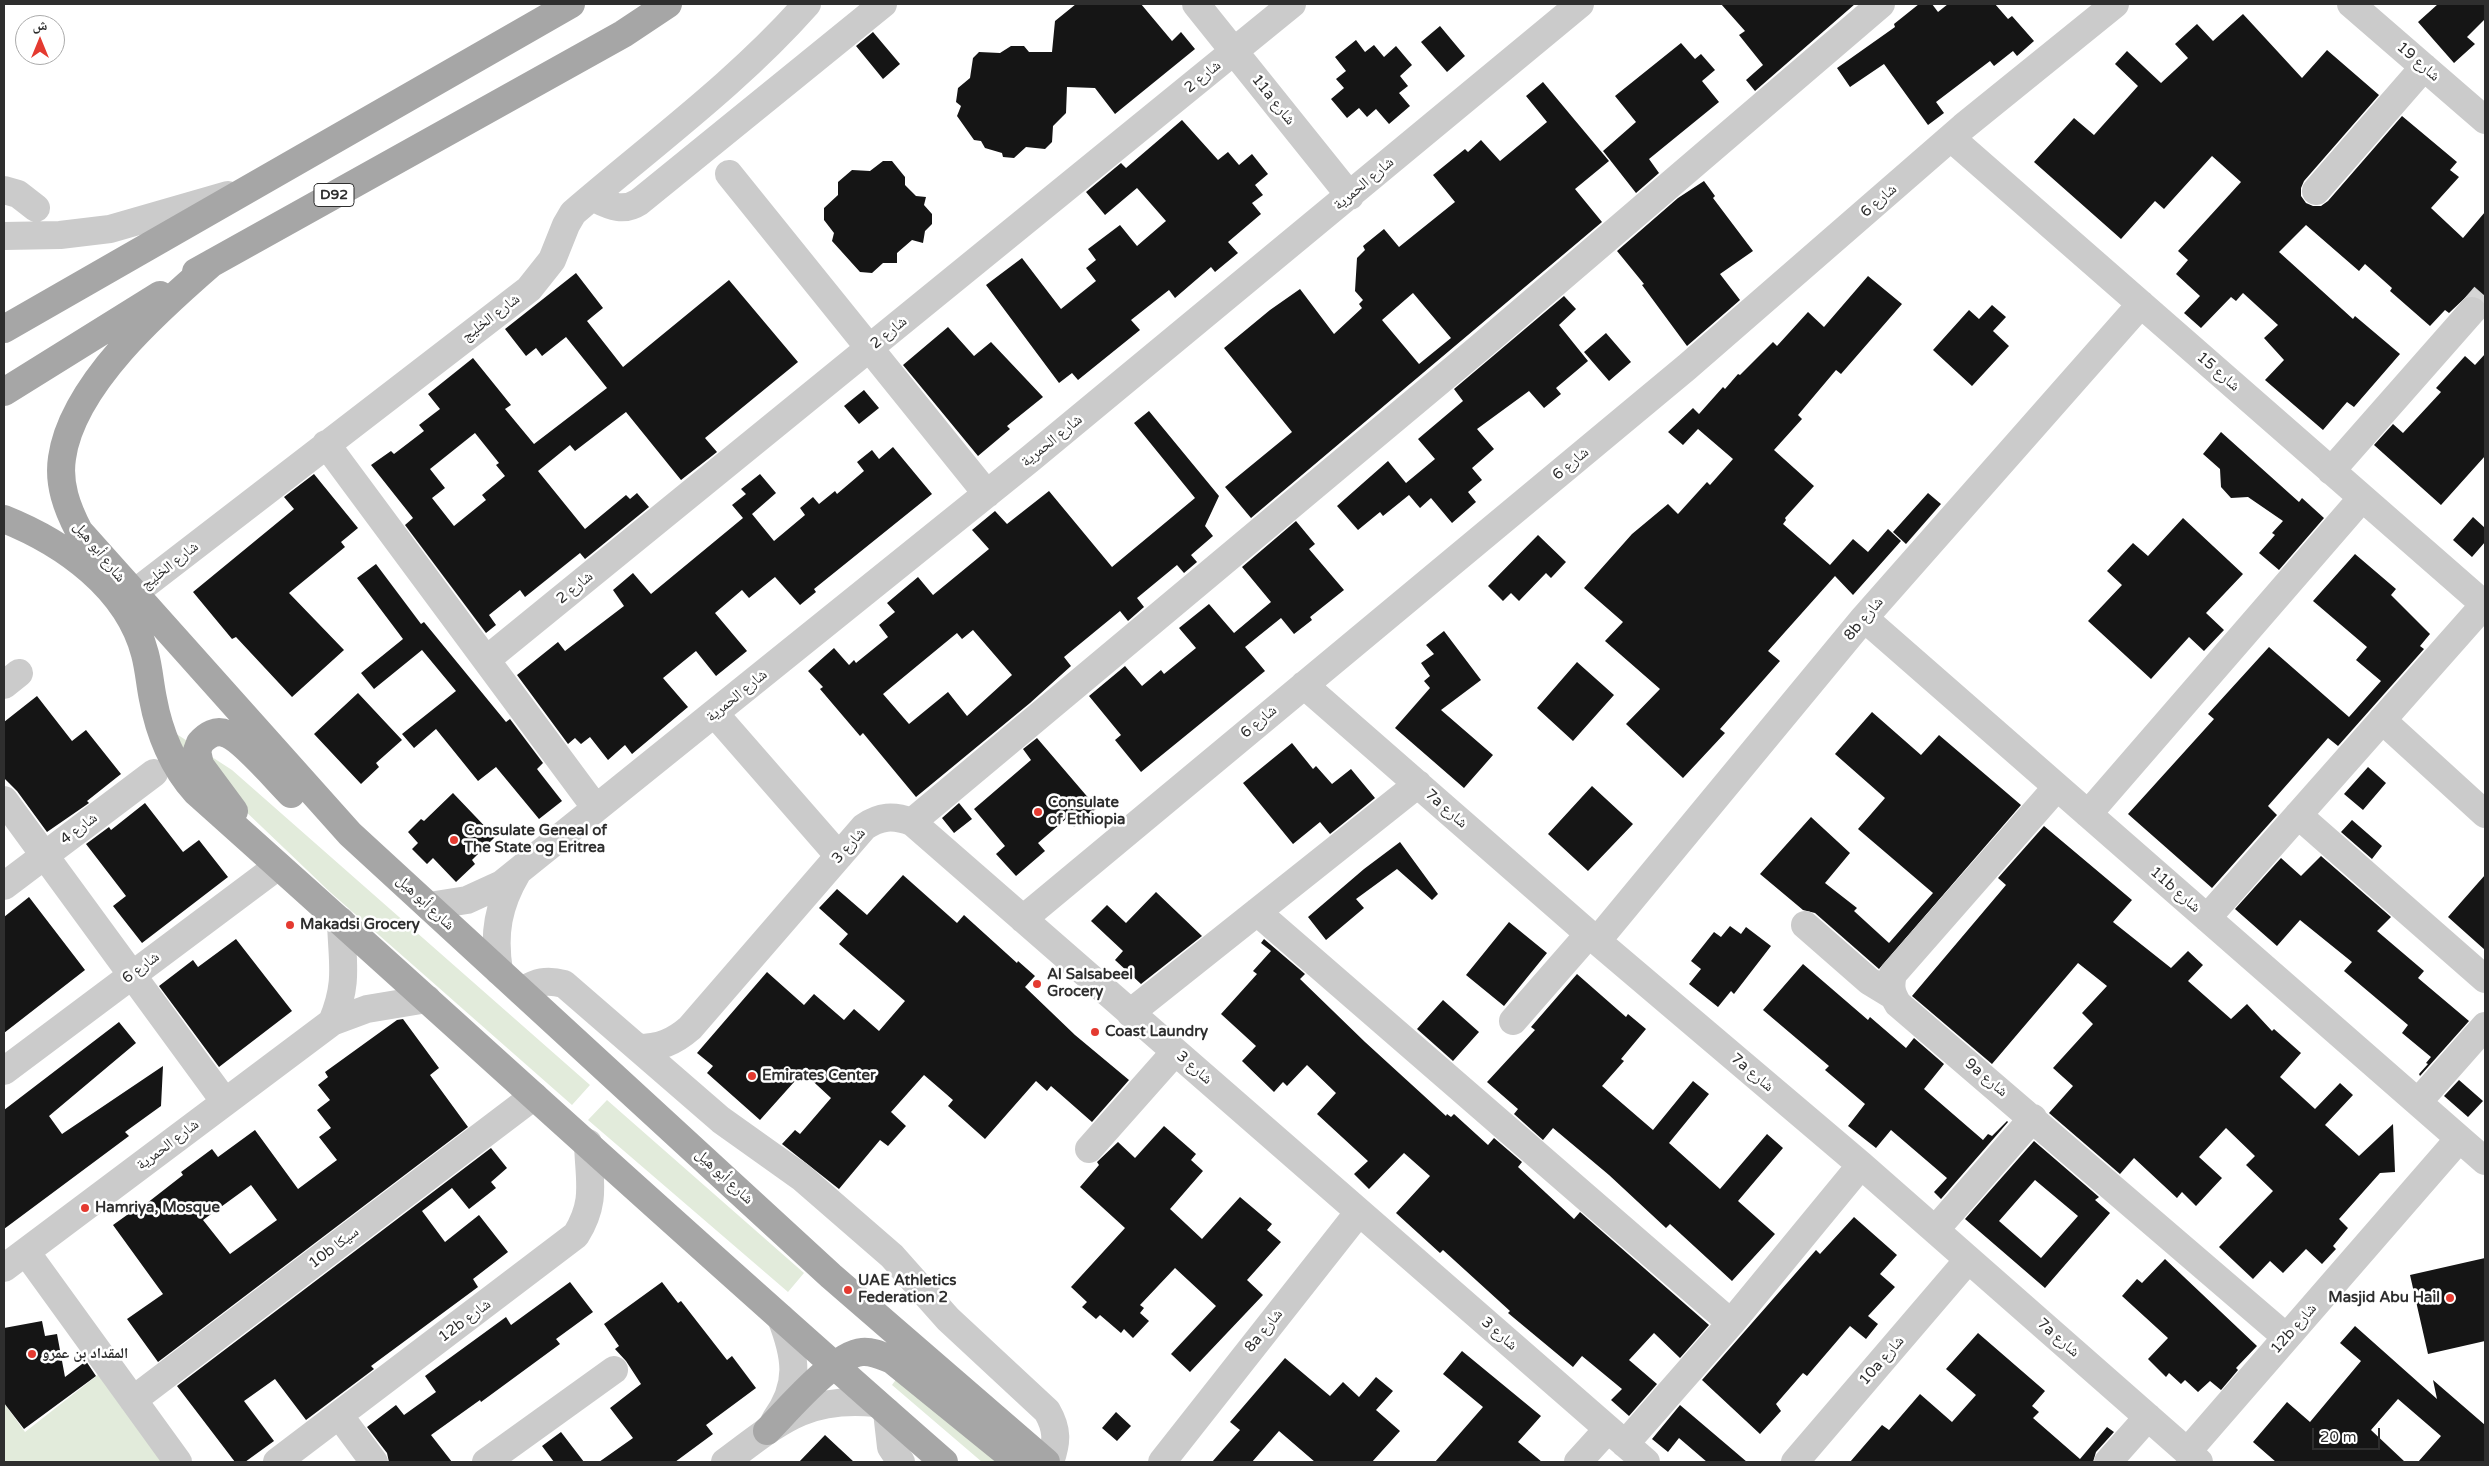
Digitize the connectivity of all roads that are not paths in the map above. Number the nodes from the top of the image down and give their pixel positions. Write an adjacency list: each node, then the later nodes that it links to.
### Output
1 (571, 4): 19 (main road)
2 (668, 4): 25 (main road, D92)
3 (807, 4): 13 (street, شارع الخليج)
4 (883, 4): 14 (street)
5 (1196, 4): 11 (street, 11a شارع)
6 (1292, 4): 11 (street, شارع 2)
7 (1580, 4): 21 (street, شارع الحمرية)
8 (1880, 4): 51 (street)
9 (2115, 4): 16 (street, شارع 6)
10 (2351, 4): 12 (street, شارع 19)
11 (1233, 52): 21 (street, 11a شارع); 29 (street, شارع 2)
12 (2424, 67): 15 (street, شارع 19); 20 (street)
13 (719, 92): 14 (street); 22 (street, شارع الخليج)
14 (741, 119): 22 (street)
15 (2485, 120)
16 (1951, 138): 26 (street, شارع 15); 40 (street, شارع 6)
17 (729, 174): 29 (street)
18 (4, 190): 23 (street)
19 (241, 191): 24 (street); 28 (main road)
20 (2316, 191)
21 (1350, 196): 33 (street, شارع الحمرية)
22 (592, 197): 31 (street, شارع الخليج)
23 (36, 208)
24 (4, 236)
25 (212, 263): 30 (main road, D92); 36 (main road, شارع أبو هيل)
26 (2141, 304): 32 (street, شارع 15); 38 (street, 8b شارع)
27 (2472, 311): 32 (street)
28 (4, 330)
29 (869, 350): 33 (street); 39 (street, شارع 2)
30 (4, 392)
31 (326, 444): 36 (street, شارع الخليج); 39 (street)
32 (2331, 471): 34 (street, شارع 15)
33 (987, 494): 41 (street, شارع الحمرية)
34 (2362, 498): 37 (street, شارع 15); 48 (street)
35 (4, 519): 53 (main road, شارع أبو هيل)
36 (133, 594): 52 (main road, شارع أبو هيل)
37 (2485, 605): 42 (street)
38 (1864, 618): 45 (street, 11b شارع); 65 (street, 8b شارع)
39 (486, 660): 47 (street)
40 (1304, 685): 44 (street, 7a شارع); 62 (street, شارع 6)
41 (715, 714): 47 (street, شارع الحمرية); 55 (street)
42 (2382, 720): 49 (street); 50 (street)
43 (154, 773): 54 (street, شارع 4)
44 (1418, 784): 60 (street); 65 (street, 7a شارع)
45 (2057, 787): 48 (street, 11b شارع); 70 (street)
46 (4, 800): 54 (street)
47 (596, 807): 57 (street, شارع الحمرية)
48 (2088, 814): 61 (street, 11b شارع)
49 (2298, 814): 61 (street); 68 (street)
50 (2485, 814)
51 (912, 822): 55 (street, شارع 3); 62 (street, شارع 3)
52 (350, 834): 53 (main road); 59 (main road, شارع أبو هيل)
53 (243, 835): 56 (main road, شارع أبو هيل)
54 (44, 855): 58 (street, شارع 4); 67 (street)
55 (839, 856): 76 (street, شارع 3)
56 (278, 866): 63 (main road, شارع أبو هيل); 67 (street, شارع 6)
57 (517, 872): 59 (street, شارع الحمرية); 66 (street, شارع الحمرية)
58 (4, 886)
59 (429, 906): 66 (main road, شارع أبو هيل)
60 (1257, 912): 72 (street); 94 (street)
61 (2207, 918): 81 (street, 11b شارع)
62 (1023, 919): 72 (street, شارع 3)
63 (341, 921): 71 (main road, شارع أبو هيل); 74 (street)
64 (1805, 925): 70 (street, 9a شارع)
65 (1593, 938): 73 (street, 8b شارع); 87 (street, 7a شارع)
66 (499, 971): 69 (main road, شارع أبو هيل)
67 (132, 975): 78 (street, شارع 6); 80 (street)
68 (2485, 979)
69 (521, 991): 76 (street); 114 (main road, شارع أبو هيل)
70 (1892, 995): 82 (street, 9a شارع)
71 (427, 999): 74 (street, شارع الحمرية); 79 (main road, شارع أبو هيل)
72 (1130, 1013): 77 (street, شارع 3)
73 (1513, 1021)
74 (332, 1022): 80 (street, شارع الحمرية)
75 (2485, 1026): 81 (street)
76 (638, 1048): 114 (street)
77 (1175, 1052): 85 (street); 88 (street, شارع 3)
78 (4, 1071)
79 (534, 1096): 84 (main road, شارع أبو هيل); 98 (street, 10b سيكا)
80 (224, 1102): 90 (street, شارع الحمرية)
81 (2418, 1102): 83 (street, 11b شارع)
82 (2033, 1118): 89 (street); 95 (street, 9a شارع)
83 (2460, 1139): 86 (street, 11b شارع); 95 (street, 12b شارع)
84 (588, 1143): 93 (main road, شارع أبو هيل); 100 (street, 12b شارع)
85 (1089, 1150)
86 (2485, 1161)
87 (1861, 1165): 89 (street, 7a شارع); 94 (street)
88 (1359, 1212): 103 (street, شارع 3); 104 (street, 8a شارع)
89 (1935, 1230): 91 (street, 7a شارع)
90 (26, 1252): 92 (street, شارع الحمرية); 98 (street)
91 (1968, 1260): 101 (street, 7a شارع); 118 (street, 10a شارع)
92 (4, 1268)
93 (781, 1318): 96 (main road, شارع أبو هيل); 102 (street)
94 (1731, 1323): 103 (street)
95 (2286, 1338): 105 (street, 12b شارع)
96 (834, 1365): 99 (main road, شارع أبو هيل); 102 (main road); 113 (main road)
97 (614, 1370): 110 (street)
98 (133, 1400): 107 (street)
99 (881, 1407): 102 (street); 111 (street); 112 (main road, شارع أبو هيل)
100 (339, 1415): 108 (street, 12b شارع); 109 (street)
101 (2148, 1417): 105 (street, 7a شارع); 119 (street)
102 (767, 1431): 106 (street)
103 (1617, 1437): 116 (street); 117 (street, شارع 3)
104 (1166, 1456): 115 (street, 8a شارع)
105 (2193, 1457)
106 (737, 1458)
107 (178, 1462)
108 (277, 1462)
109 (374, 1462)
110 (486, 1462)
111 (901, 1462)
112 (944, 1462)
113 (1031, 1462)
114 (1048, 1462)
115 (1145, 1462)
116 (1578, 1462)
117 (1646, 1462)
118 (1795, 1462)
119 (2108, 1462)

